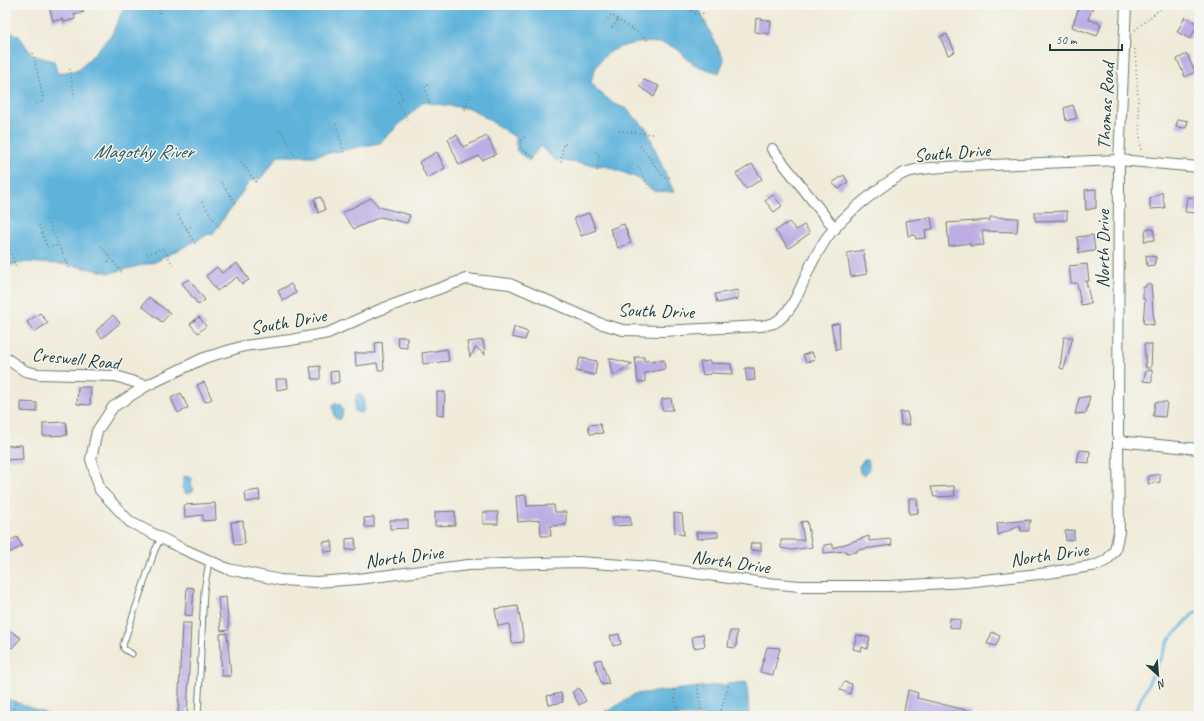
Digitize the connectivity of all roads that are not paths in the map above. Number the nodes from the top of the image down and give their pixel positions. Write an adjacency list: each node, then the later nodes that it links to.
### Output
1 (1126, 5): 3 (street, Thomas Road)
2 (772, 149): 5 (street)
3 (1119, 160): 4 (street, South Drive); 5 (street, South Drive); 8 (street, North Drive)
4 (1199, 168)
5 (835, 228): 7 (street, South Drive)
6 (6, 358): 7 (street, Creswell Road)
7 (146, 386): 10 (street, North Drive)
8 (1118, 441): 9 (street); 11 (street, North Drive)
9 (1199, 449)
10 (161, 538): 11 (street, North Drive); 12 (lane)
11 (209, 561): 13 (lane)
12 (132, 654)
13 (198, 716)

